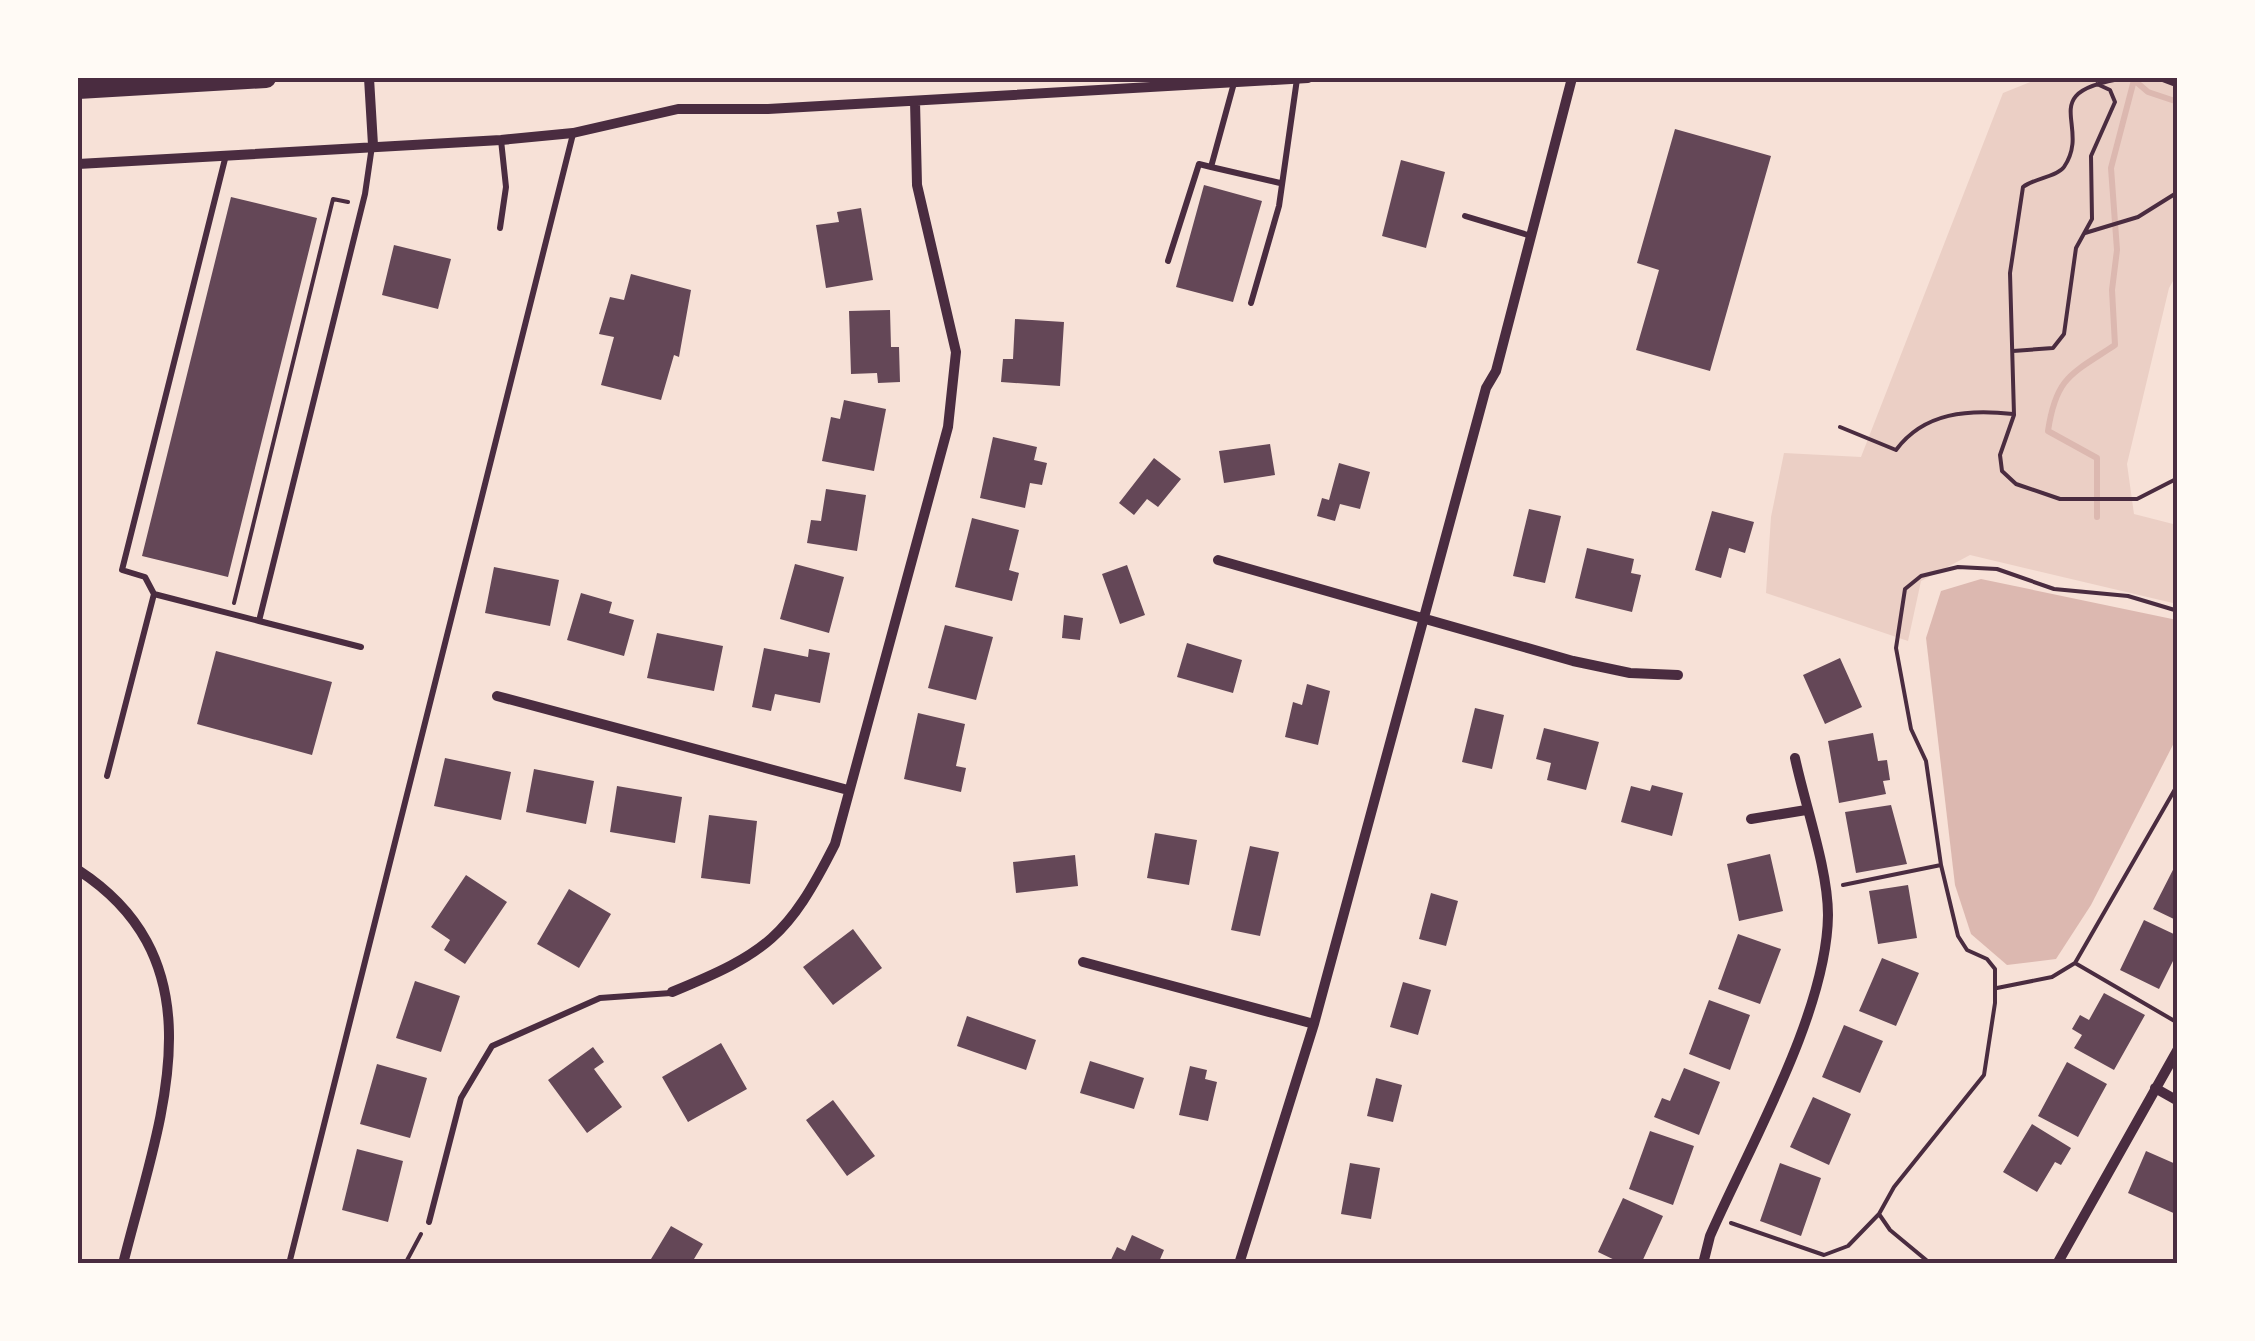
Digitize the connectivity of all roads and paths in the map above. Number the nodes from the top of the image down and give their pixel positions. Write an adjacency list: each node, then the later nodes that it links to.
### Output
1 (266, 78): 11 (main road)
2 (370, 78): 15 (street)
3 (1298, 78): 4 (street); 8 (street); 19 (lane)
4 (1308, 78)
5 (1572, 78): 25 (street)
6 (2126, 78): 9 (path)
7 (2157, 78): 10 (path)
8 (1235, 82): 12 (street); 18 (lane)
9 (2096, 83): 24 (path); 28 (path)
10 (2178, 86)
11 (78, 88)
12 (915, 101): 13 (street); 44 (street)
13 (574, 133): 14 (street); 62 (lane)
14 (501, 140): 15 (street); 23 (lane)
15 (372, 145): 16 (street); 21 (lane)
16 (227, 154): 17 (street); 33 (lane)
17 (78, 164)
18 (1211, 167): 19 (lane); 26 (lane)
19 (1280, 183): 27 (lane)
20 (2178, 192): 24 (path)
21 (362, 205): 35 (path); 37 (lane)
22 (1465, 216): 25 (lane)
23 (500, 228)
24 (2085, 233): 28 (path)
25 (1532, 236): 36 (street)
26 (1168, 261)
27 (1251, 303)
28 (2012, 352): 29 (path)
29 (2014, 414): 30 (path); 31 (path)
30 (1840, 427)
31 (2178, 478)
32 (1218, 560): 36 (street)
33 (154, 594): 35 (lane); 42 (lane)
34 (2178, 611): 47 (path)
35 (230, 614): 37 (lane)
36 (1424, 620): 39 (street); 54 (street)
37 (258, 621): 38 (lane)
38 (361, 648)
39 (1678, 675)
40 (497, 696): 44 (street)
41 (1795, 758): 45 (street)
42 (107, 776)
43 (2178, 784): 51 (path)
44 (848, 790): 53 (street)
45 (1806, 810): 46 (street); 49 (street)
46 (1751, 819)
47 (1941, 865): 49 (path); 52 (path)
48 (78, 870): 63 (street)
49 (1824, 889): 60 (street)
50 (1083, 962): 54 (street)
51 (2074, 963): 52 (path); 55 (path)
52 (1995, 988): 59 (path)
53 (672, 992): 61 (lane)
54 (1314, 1024): 67 (street)
55 (2178, 1024)
56 (2178, 1049): 57 (street)
57 (2154, 1088): 58 (street); 70 (street)
58 (2178, 1101)
59 (1879, 1214): 60 (path); 69 (path)
60 (1718, 1218): 68 (street)
61 (429, 1222): 66 (path)
62 (290, 1261)
63 (123, 1264)
64 (335, 1264): 65 (path)
65 (373, 1264)
66 (405, 1264)
67 (1240, 1264)
68 (1704, 1264)
69 (1931, 1264)
70 (2057, 1264)

